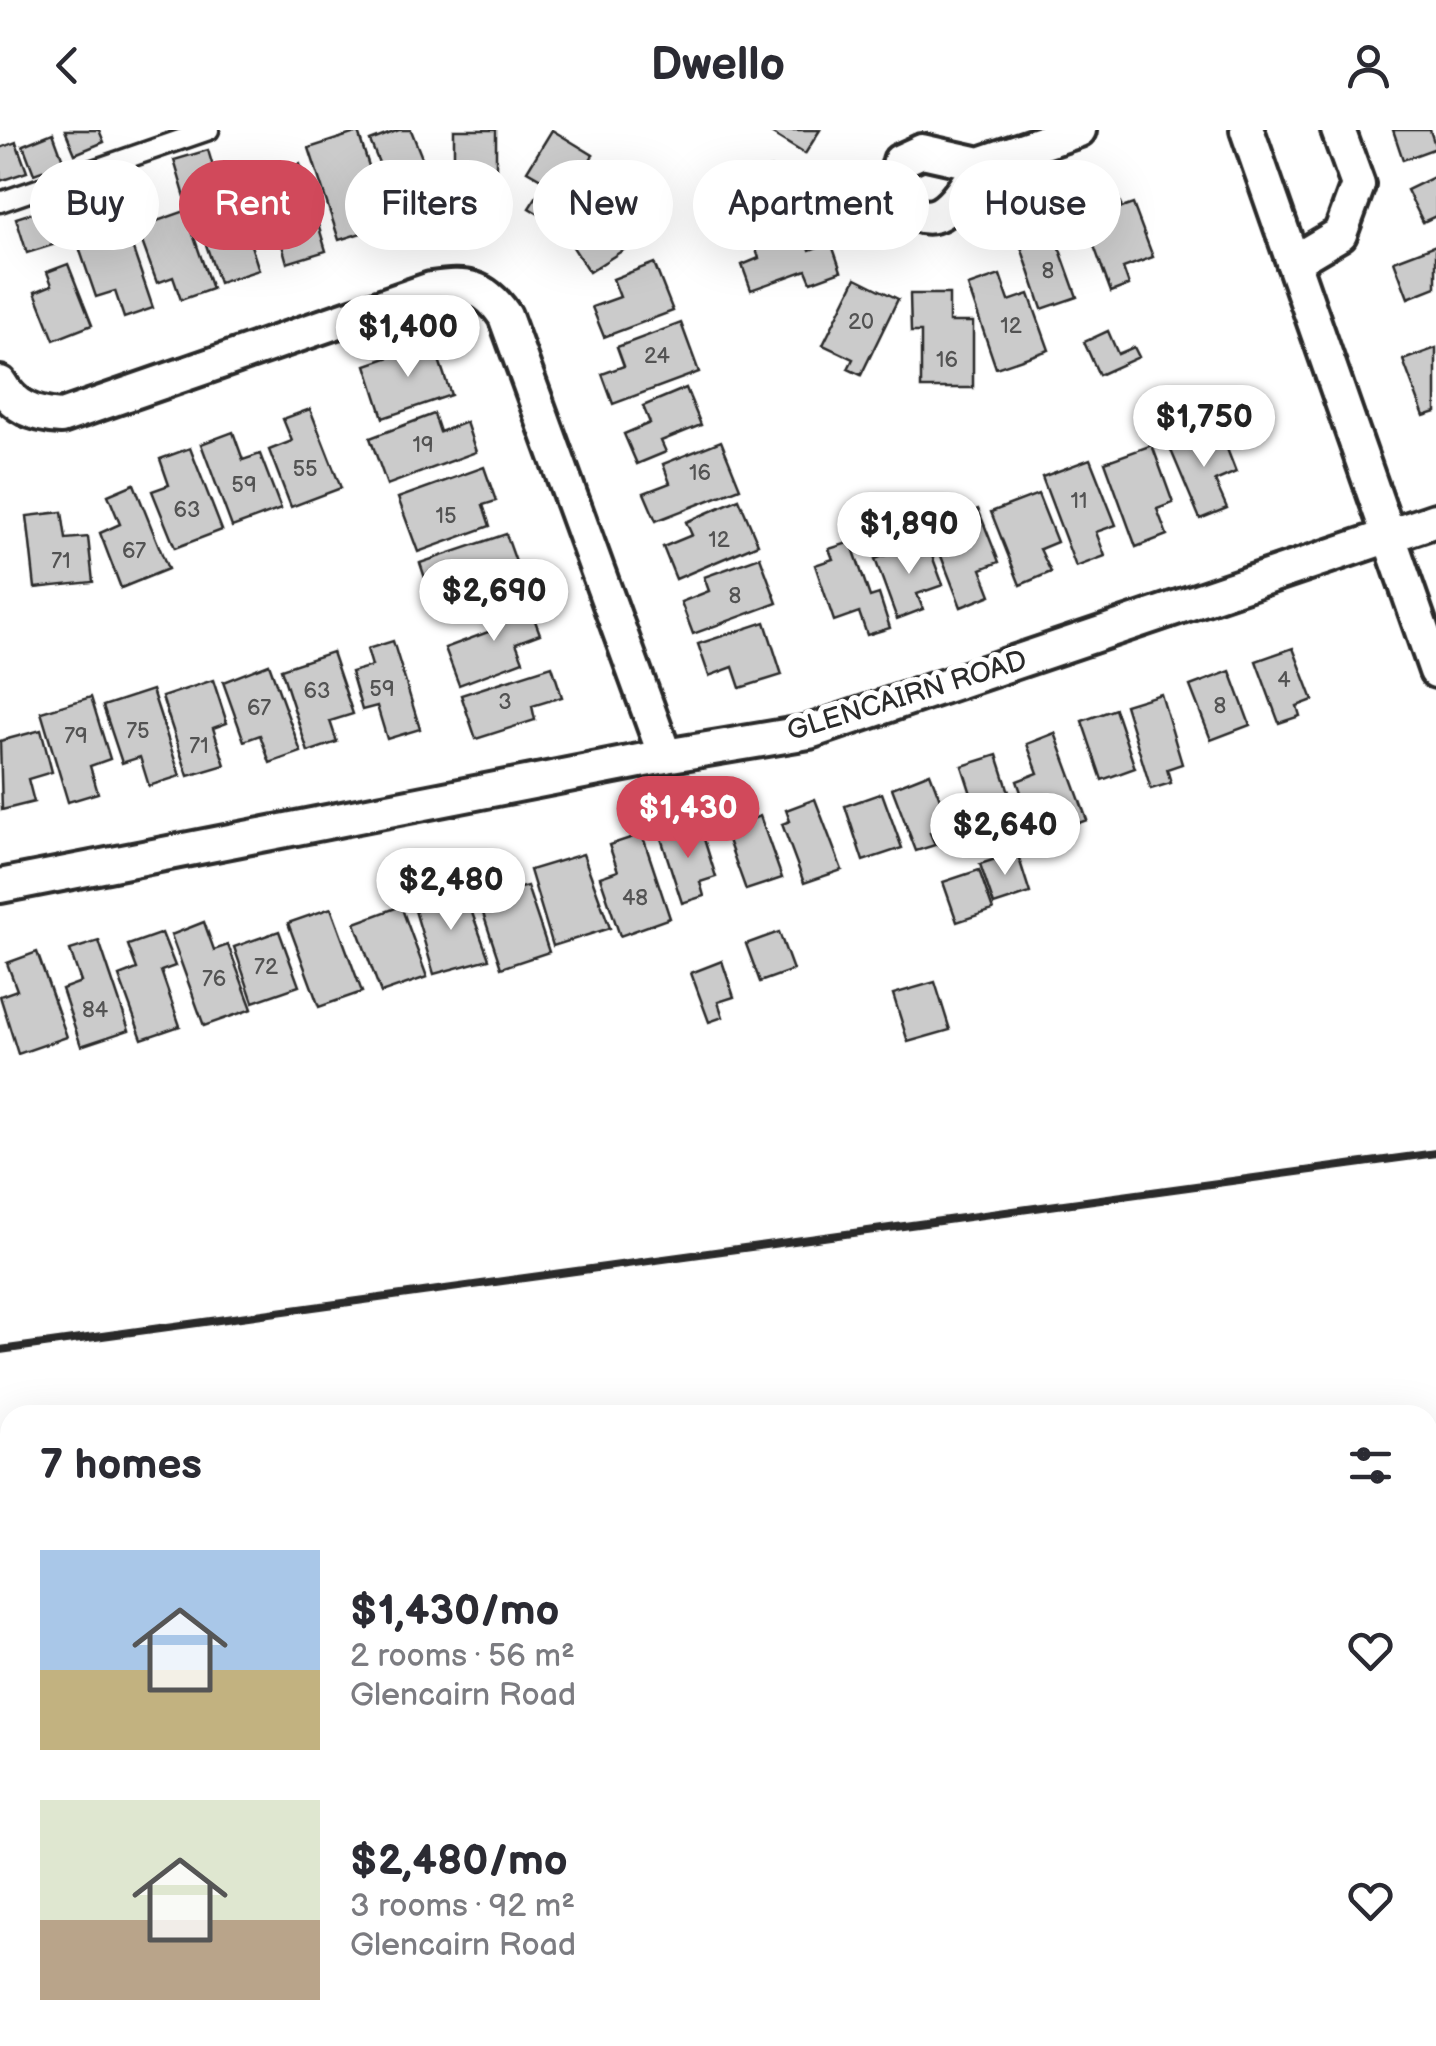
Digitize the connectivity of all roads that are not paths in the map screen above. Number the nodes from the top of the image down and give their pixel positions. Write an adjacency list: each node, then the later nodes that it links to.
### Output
1 (209, 130): 6 (lane)
2 (1078, 130): 5 (street)
3 (1247, 130): 7 (street)
4 (1338, 130): 7 (street)
5 (992, 160)
6 (0, 202)
7 (1293, 262): 10 (street)
8 (0, 384): 12 (street)
9 (1436, 520): 10 (street, GLENCAIRN ROAD)
10 (1389, 539): 11 (street); 12 (street, GLENCAIRN ROAD)
11 (1436, 671)
12 (665, 756): 13 (street, GLENCAIRN ROAD)
13 (0, 886)

